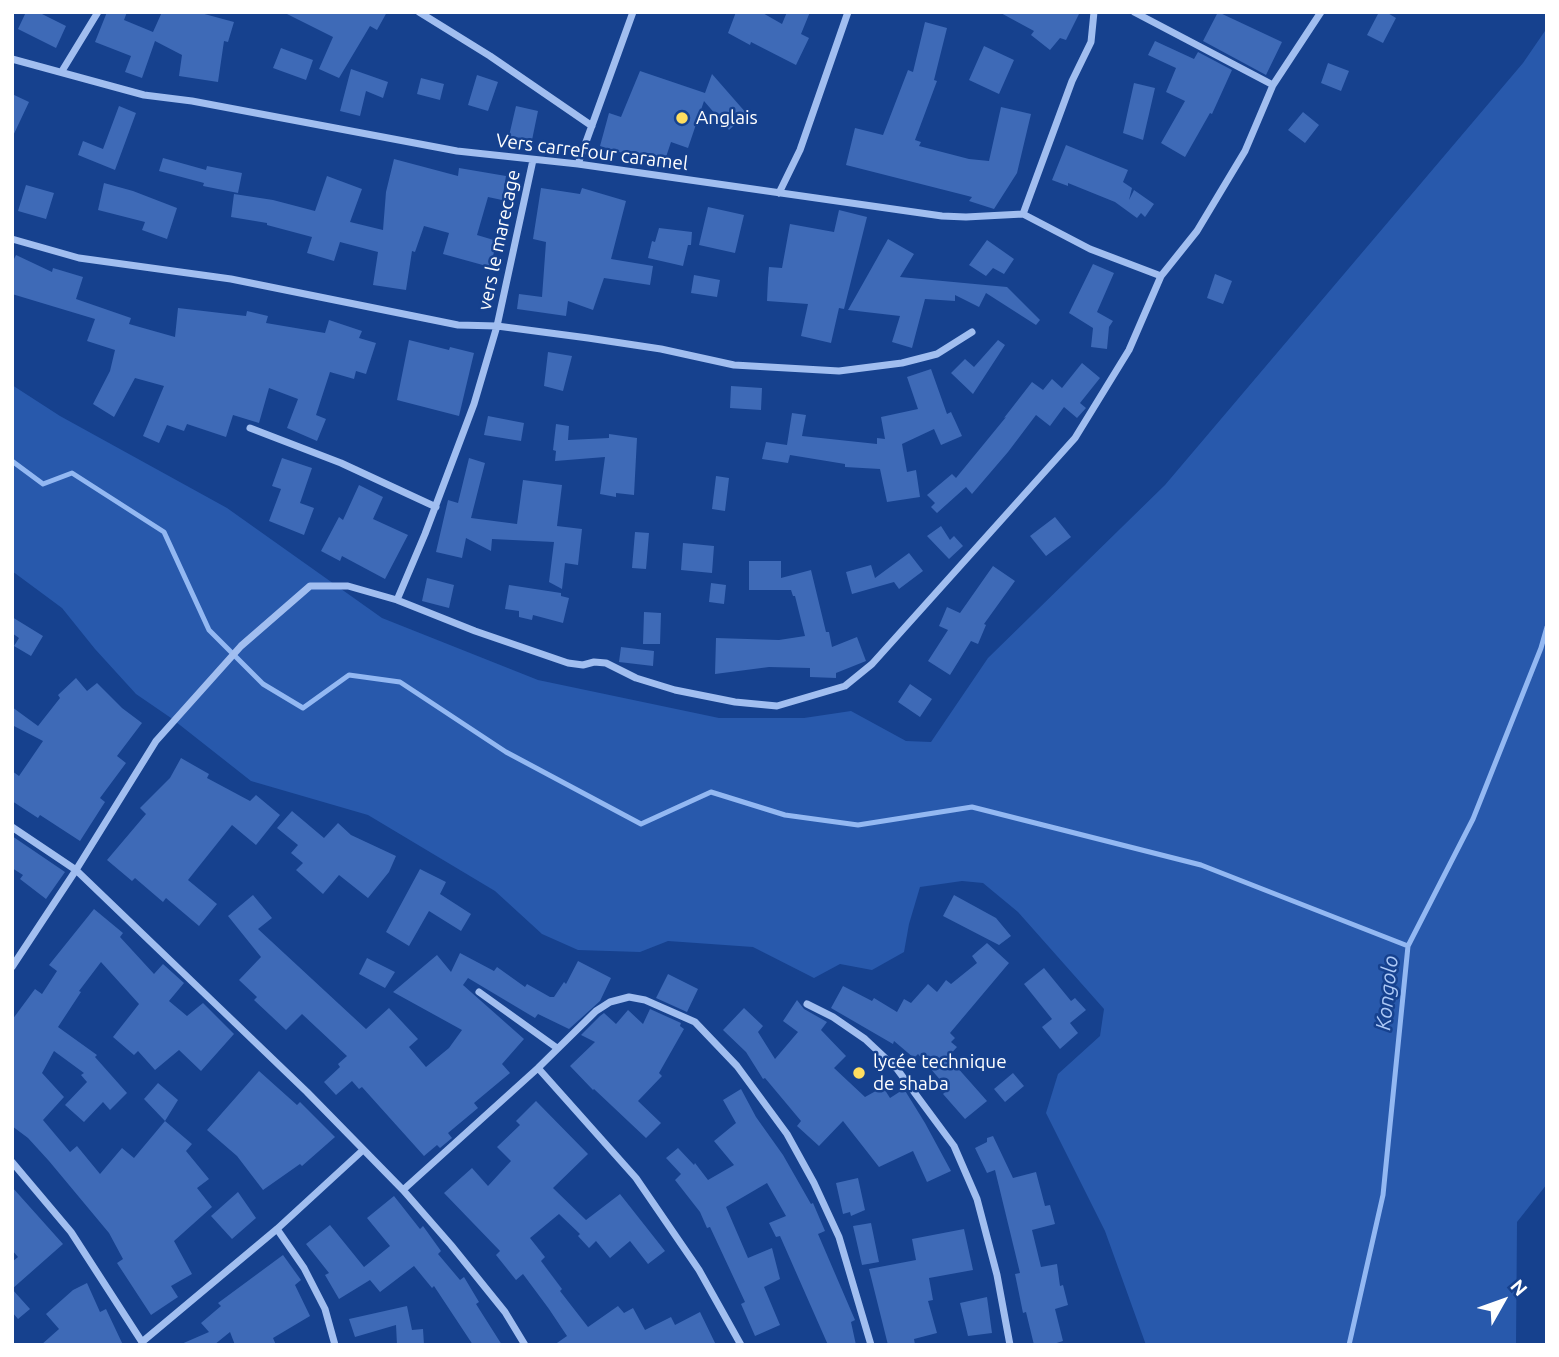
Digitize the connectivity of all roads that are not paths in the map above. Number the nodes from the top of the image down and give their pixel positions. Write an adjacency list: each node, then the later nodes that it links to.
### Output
1 (98, 12): 9 (street)
2 (419, 12): 11 (street)
3 (633, 12): 11 (street)
4 (848, 12): 14 (street)
5 (1094, 12): 15 (street)
6 (1134, 12): 10 (street)
7 (1321, 12): 10 (street)
8 (12, 59): 9 (street, Vers carrefour caramel)
9 (62, 71): 12 (street, Vers carrefour caramel)
10 (1273, 85): 17 (street)
11 (593, 126): 13 (street)
12 (533, 160): 13 (street, Vers carrefour caramel); 18 (street, vers le marecage)
13 (578, 164): 14 (street, Vers carrefour caramel)
14 (779, 193): 15 (street, Vers carrefour caramel)
15 (1023, 214): 17 (street)
16 (12, 239): 18 (street)
17 (1161, 276): 22 (street)
18 (497, 326): 19 (street); 21 (street, vers le marecage)
19 (972, 332)
20 (250, 428): 21 (street)
21 (436, 507): 22 (street, vers le marecage)
22 (397, 600): 24 (street)
23 (12, 827): 24 (street)
24 (76, 870): 25 (street); 30 (street)
25 (12, 967)
26 (479, 992): 28 (street)
27 (807, 1004): 39 (street)
28 (557, 1048): 29 (street); 38 (street)
29 (538, 1068): 32 (street); 37 (street)
30 (363, 1150): 32 (street); 33 (street)
31 (12, 1162): 34 (street)
32 (403, 1190): 36 (street)
33 (276, 1229): 34 (street); 35 (street)
34 (141, 1344)
35 (335, 1345)
36 (525, 1345)
37 (741, 1345)
38 (871, 1345)
39 (1010, 1345)

